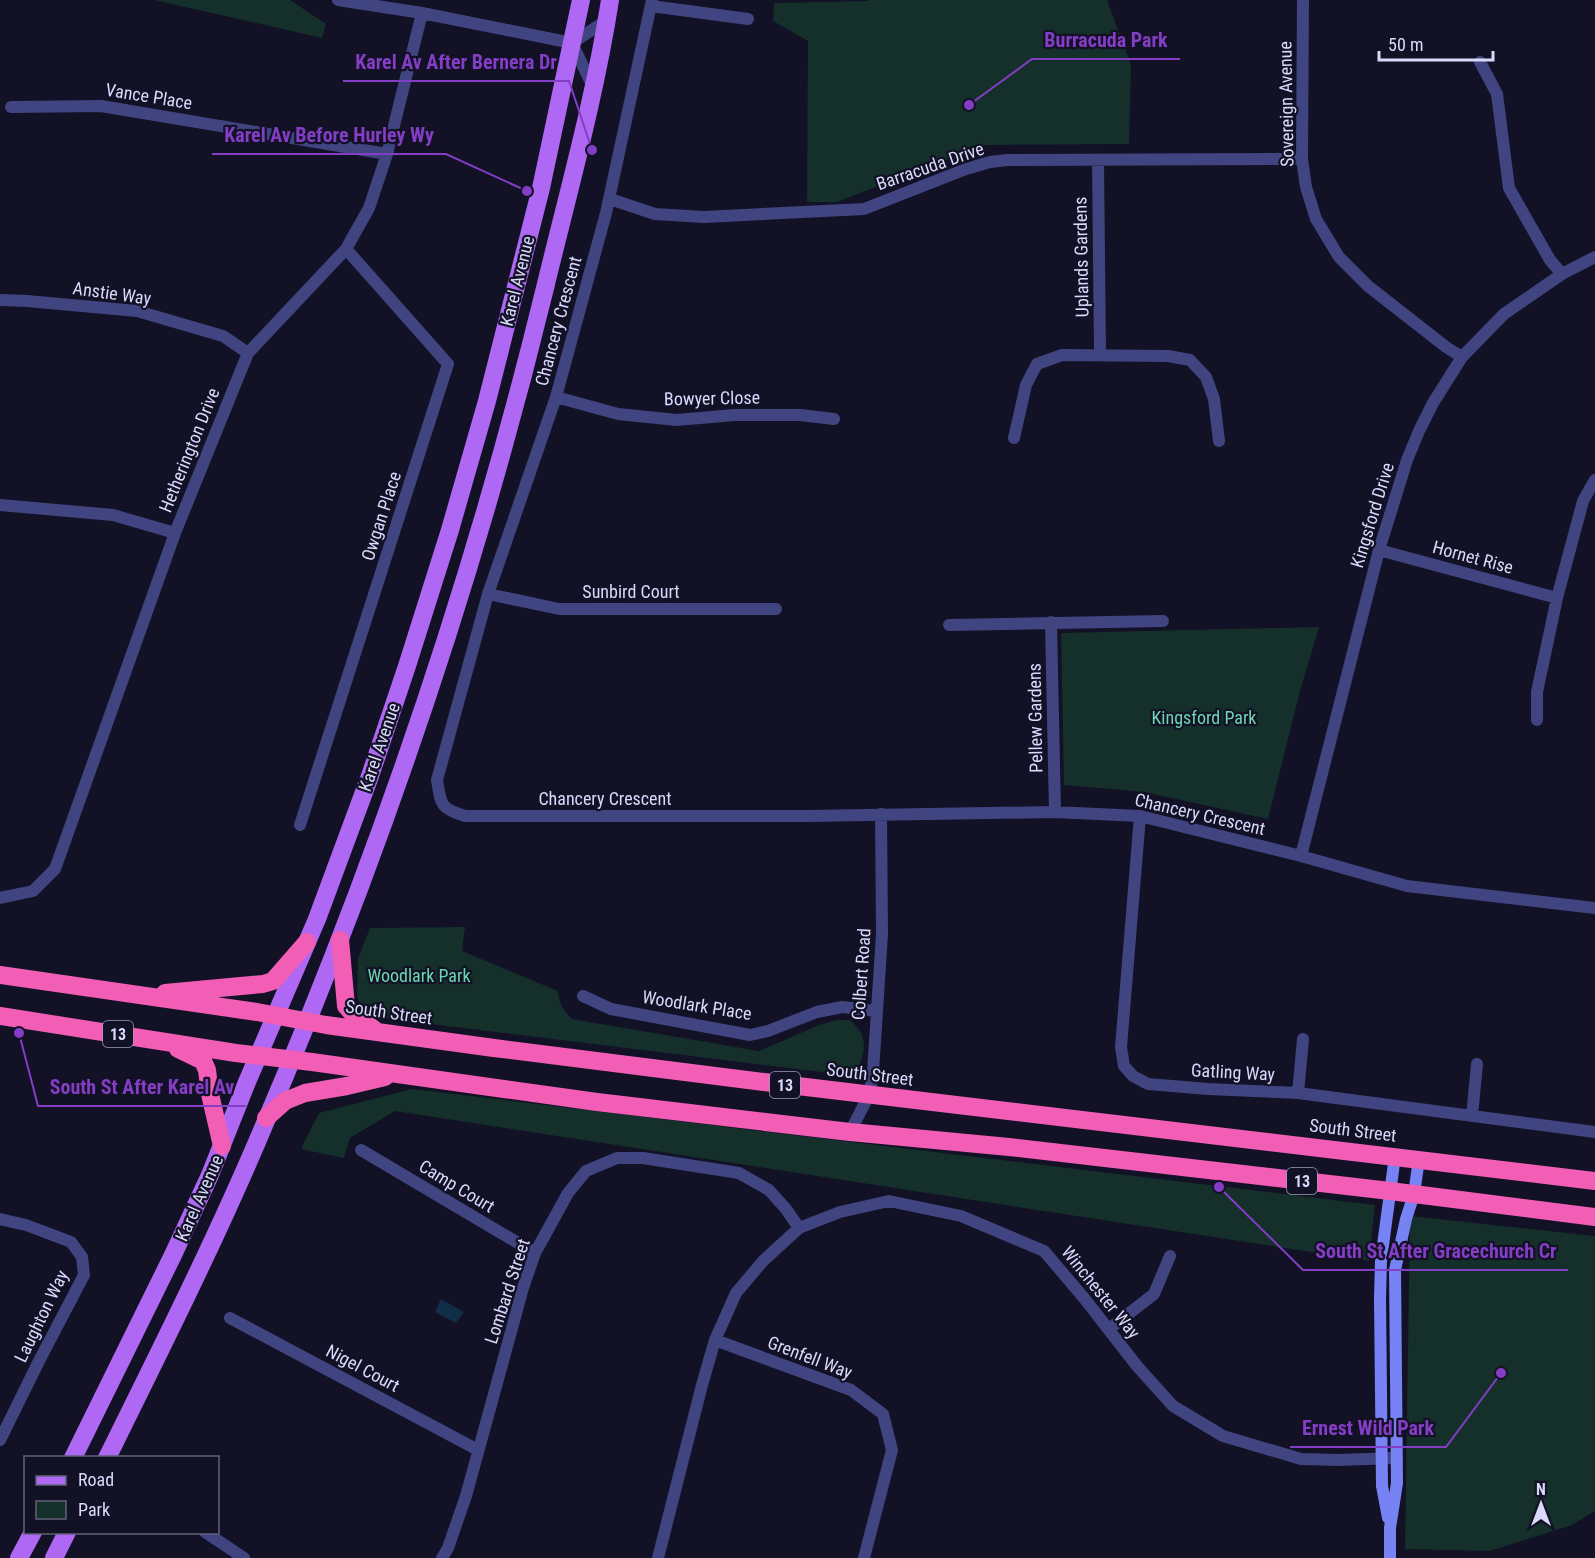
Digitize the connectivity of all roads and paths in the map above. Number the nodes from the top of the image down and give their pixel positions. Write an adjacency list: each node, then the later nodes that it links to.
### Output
1 (338, 0): 6 (street)
2 (581, 0): 9 (main road, Karel Avenue)
3 (610, 0): 8 (main road, Karel Avenue)
4 (1303, 0): 14 (street, Sovereign Avenue)
5 (652, 3): 7 (street); 16 (street, Chancery Crescent)
6 (422, 13): 9 (street); 13 (street, Hetherington Drive)
7 (748, 19)
8 (607, 20): 9 (street); 11 (main road, Karel Avenue)
9 (572, 43): 11 (street); 47 (main road, Karel Avenue)
10 (1480, 62): 19 (street)
11 (593, 87): 46 (main road, Karel Avenue)
12 (11, 107): 13 (street, Vance Place)
13 (387, 154): 17 (street, Hetherington Drive)
14 (1302, 159): 15 (street, Barracuda Drive); 23 (street, Sovereign Avenue)
15 (1098, 160): 16 (street, Barracuda Drive); 22 (street, Uplands Gardens)
16 (609, 199): 24 (street, Chancery Crescent)
17 (346, 249): 21 (street, Hetherington Drive); 42 (street, Owgan Place)
18 (1595, 257): 19 (street, Kingsford Drive)
19 (1562, 274): 23 (street, Kingsford Drive)
20 (0, 300): 21 (street, Anstie Way)
21 (248, 353): 30 (street, Hetherington Drive)
22 (1100, 354): 26 (street); 27 (street)
23 (1462, 357): 31 (street, Kingsford Drive)
24 (556, 397): 25 (street, Bowyer Close); 32 (street, Chancery Crescent)
25 (834, 419)
26 (1014, 438)
27 (1219, 441)
28 (1595, 480): 33 (street)
29 (0, 505): 30 (street)
30 (175, 533): 44 (street, Hetherington Drive)
31 (1379, 550): 33 (street, Hornet Rise); 43 (street, Kingsford Drive)
32 (489, 594): 34 (street, Sunbird Court); 40 (street, Chancery Crescent)
33 (1557, 598): 38 (street)
34 (776, 609)
35 (1163, 621): 36 (street)
36 (1051, 622): 37 (street); 39 (street, Pellew Gardens)
37 (949, 625)
38 (1537, 720)
39 (1055, 812): 40 (street, Chancery Crescent); 41 (street, Chancery Crescent)
40 (881, 814): 51 (street, Colbert Road)
41 (1140, 816): 43 (street, Chancery Crescent); 62 (street, Gatling Way)
42 (300, 825)
43 (1301, 856): 45 (street, Chancery Crescent)
44 (0, 898)
45 (1595, 908)
46 (340, 940): 54 (main road, Karel Avenue); 55 (highway)
47 (307, 942): 49 (highway); 53 (main road, Karel Avenue)
48 (0, 975): 49 (highway, South Street / 13)
49 (136, 996): 53 (highway, South Street / 13)
50 (583, 996): 51 (street, Woodlark Place)
51 (876, 1011): 63 (street, Colbert Road)
52 (0, 1016): 57 (highway, 13)
53 (276, 1016): 54 (highway, South Street / 13); 58 (main road, Karel Avenue)
54 (307, 1022): 55 (highway, South Street / 13); 59 (main road, Karel Avenue)
55 (378, 1032): 63 (highway, South Street / 13)
56 (1303, 1039): 62 (street)
57 (157, 1040): 58 (highway, 13); 68 (highway)
58 (259, 1056): 59 (highway, 13); 68 (main road, Karel Avenue)
59 (291, 1059): 61 (highway, 13); 65 (main road, Karel Avenue)
60 (1477, 1064): 64 (street)
61 (396, 1074): 65 (highway); 66 (highway, 13)
62 (1298, 1094): 64 (street, Gatling Way)
63 (869, 1095): 66 (street, Colbert Road); 70 (highway, South Street / 13)
64 (1472, 1116): 67 (street, Gatling Way)
65 (266, 1118): 86 (main road, Karel Avenue)
66 (850, 1132): 73 (highway, 13)
67 (1595, 1132)
68 (222, 1146): 85 (main road, Karel Avenue)
69 (361, 1150): 78 (street, Camp Court)
70 (1395, 1156): 71 (highway, South Street / 13); 73 (street)
71 (1419, 1159): 72 (highway, South Street / 13); 74 (street)
72 (1595, 1180)
73 (1389, 1191): 74 (highway, 13); 87 (street)
74 (1414, 1194): 75 (highway, 13); 88 (street)
75 (1595, 1216)
76 (0, 1219): 83 (street, Laughton Way)
77 (799, 1228): 78 (street, Lombard Street); 81 (street, Winchester Way); 82 (street, Winchester Way)
78 (535, 1253): 84 (street, Lombard Street)
79 (1170, 1256): 81 (street)
80 (230, 1318): 84 (street, Nigel Court)
81 (1109, 1329): 87 (street, Winchester Way)
82 (715, 1340): 97 (street, Winchester Way); 98 (street, Grenfell Way)
83 (0, 1440)
84 (478, 1450): 96 (street, Lombard Street)
85 (74, 1456)
86 (108, 1456)
87 (1382, 1458): 88 (street, Winchester Way); 89 (street)
88 (1396, 1458): 89 (street)
89 (1389, 1528): 99 (street)
90 (32, 1534): 93 (main road)
91 (66, 1534): 94 (main road)
92 (207, 1534): 95 (street)
93 (19, 1558)
94 (54, 1558)
95 (244, 1558)
96 (442, 1558)
97 (658, 1558)
98 (864, 1558)
99 (1390, 1558)

